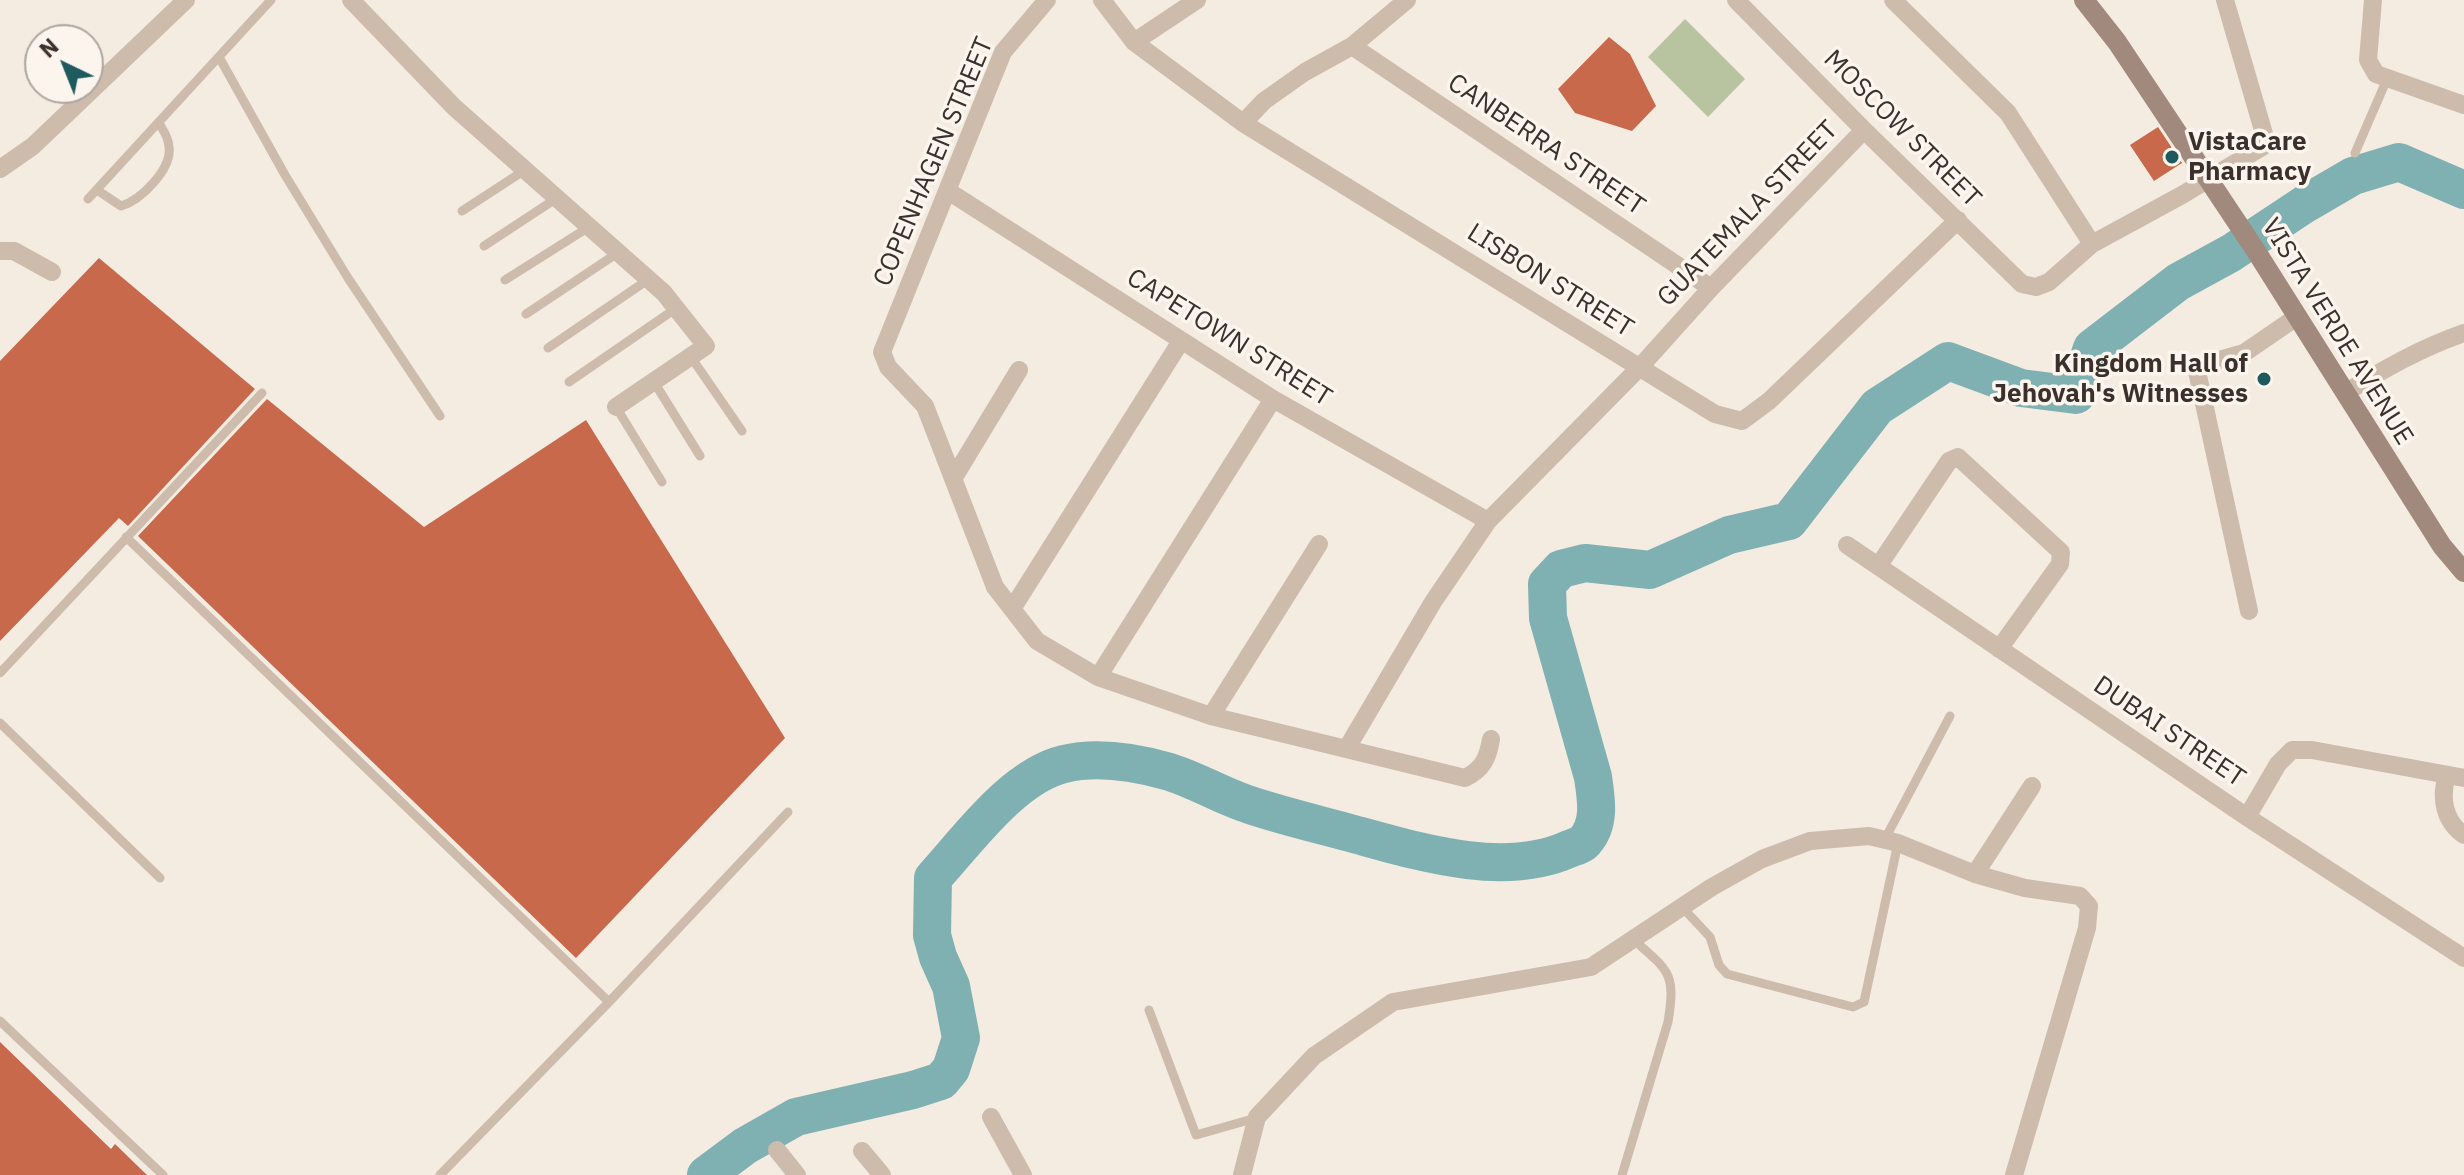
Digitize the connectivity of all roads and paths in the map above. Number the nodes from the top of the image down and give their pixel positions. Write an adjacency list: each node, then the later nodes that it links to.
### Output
1 (186, 0): 22 (street)
2 (271, 0): 15 (lane)
3 (351, 0): 23 (street)
4 (1047, 0): 26 (street, COPENHAGEN STREET)
5 (1102, 0): 13 (street, LISBON STREET)
6 (1197, 0): 13 (street)
7 (1407, 0): 14 (street)
8 (1736, 0): 20 (street, MOSCOW STREET)
9 (1893, 0): 32 (street)
10 (2084, 0): 24 (street, VISTA VERDE AVENUE)
11 (2225, 0): 24 (street)
12 (2373, 0): 16 (street)
13 (1134, 42): 19 (street, LISBON STREET)
14 (1352, 46): 19 (street); 39 (street, CANBERRA STREET)
15 (219, 57): 18 (lane); 55 (lane)
16 (2385, 78): 17 (street); 21 (lane)
17 (2464, 105)
18 (159, 123): 25 (lane); 25 (lane)
19 (1243, 123): 47 (street, LISBON STREET)
20 (1864, 130): 30 (street, MOSCOW STREET); 39 (street, GUATEMALA STREET)
21 (2355, 153)
22 (0, 169)
23 (525, 170): 27 (street); 29 (lane)
24 (2207, 180): 32 (street); 42 (street, VISTA VERDE AVENUE)
25 (97, 190): 28 (lane)
26 (948, 191): 44 (street, CAPETOWN STREET); 58 (street, COPENHAGEN STREET)
27 (557, 198): 31 (street); 33 (lane)
28 (88, 199)
29 (462, 211)
30 (1958, 220): 32 (street, MOSCOW STREET); 47 (street, LISBON STREET)
31 (589, 227): 35 (street); 38 (lane)
32 (2092, 244)
33 (484, 246)
34 (0, 251): 36 (street)
35 (619, 252): 37 (street); 41 (lane)
36 (52, 272)
37 (649, 279): 40 (street); 45 (lane)
38 (505, 280)
39 (1711, 288): 47 (street, GUATEMALA STREET)
40 (678, 307): 46 (street); 49 (lane)
41 (526, 314)
42 (2298, 316): 52 (street, VISTA VERDE AVENUE); 67 (street)
43 (2464, 333): 52 (street)
44 (1181, 341): 53 (street, CAPETOWN STREET); 66 (street)
45 (548, 348)
46 (691, 357): 50 (street); 56 (lane)
47 (1640, 367): 60 (street, GUATEMALA STREET)
48 (1019, 370): 58 (street)
49 (569, 382)
50 (654, 382): 54 (street); 57 (lane)
51 (262, 393): 61 (lane)
52 (2345, 393): 65 (street, VISTA VERDE AVENUE)
53 (1273, 399): 60 (street, CAPETOWN STREET); 70 (street)
54 (616, 407): 59 (lane)
55 (440, 416)
56 (742, 431)
57 (700, 456)
58 (953, 479): 66 (street)
59 (662, 482)
60 (1488, 521): 75 (street, GUATEMALA STREET)
61 (126, 537): 69 (lane); 87 (lane)
62 (1319, 544): 71 (street)
63 (1847, 545): 64 (street, DUBAI STREET)
64 (1879, 565): 68 (street, DUBAI STREET); 68 (street)
65 (2464, 572)
66 (1012, 609): 70 (street)
67 (2249, 611)
68 (1999, 649): 79 (street, DUBAI STREET)
69 (0, 673)
70 (1098, 677): 71 (street)
71 (1211, 716): 75 (street)
72 (1950, 716): 81 (lane)
73 (0, 723): 83 (lane)
74 (1491, 739): 75 (street)
75 (1347, 748)
76 (2455, 776): 79 (street); 80 (street)
77 (2032, 786): 82 (street)
78 (788, 812): 87 (lane)
79 (2247, 817): 86 (street, DUBAI STREET)
80 (2464, 835)
81 (1891, 841): 82 (street); 84 (street); 84 (lane)
82 (1975, 874): 101 (street)
83 (160, 878)
84 (1682, 907): 85 (street)
85 (1634, 940): 91 (street); 100 (lane)
86 (2464, 958)
87 (609, 1002): 95 (lane)
88 (1149, 1010): 91 (lane)
89 (0, 1021): 94 (lane)
90 (991, 1117): 98 (street)
91 (1257, 1117): 99 (street)
92 (777, 1150): 96 (street)
93 (862, 1151): 97 (street)
94 (163, 1175)
95 (440, 1175)
96 (797, 1175)
97 (882, 1175)
98 (1023, 1175)
99 (1242, 1175)
100 (1622, 1175)
101 (2014, 1175)

